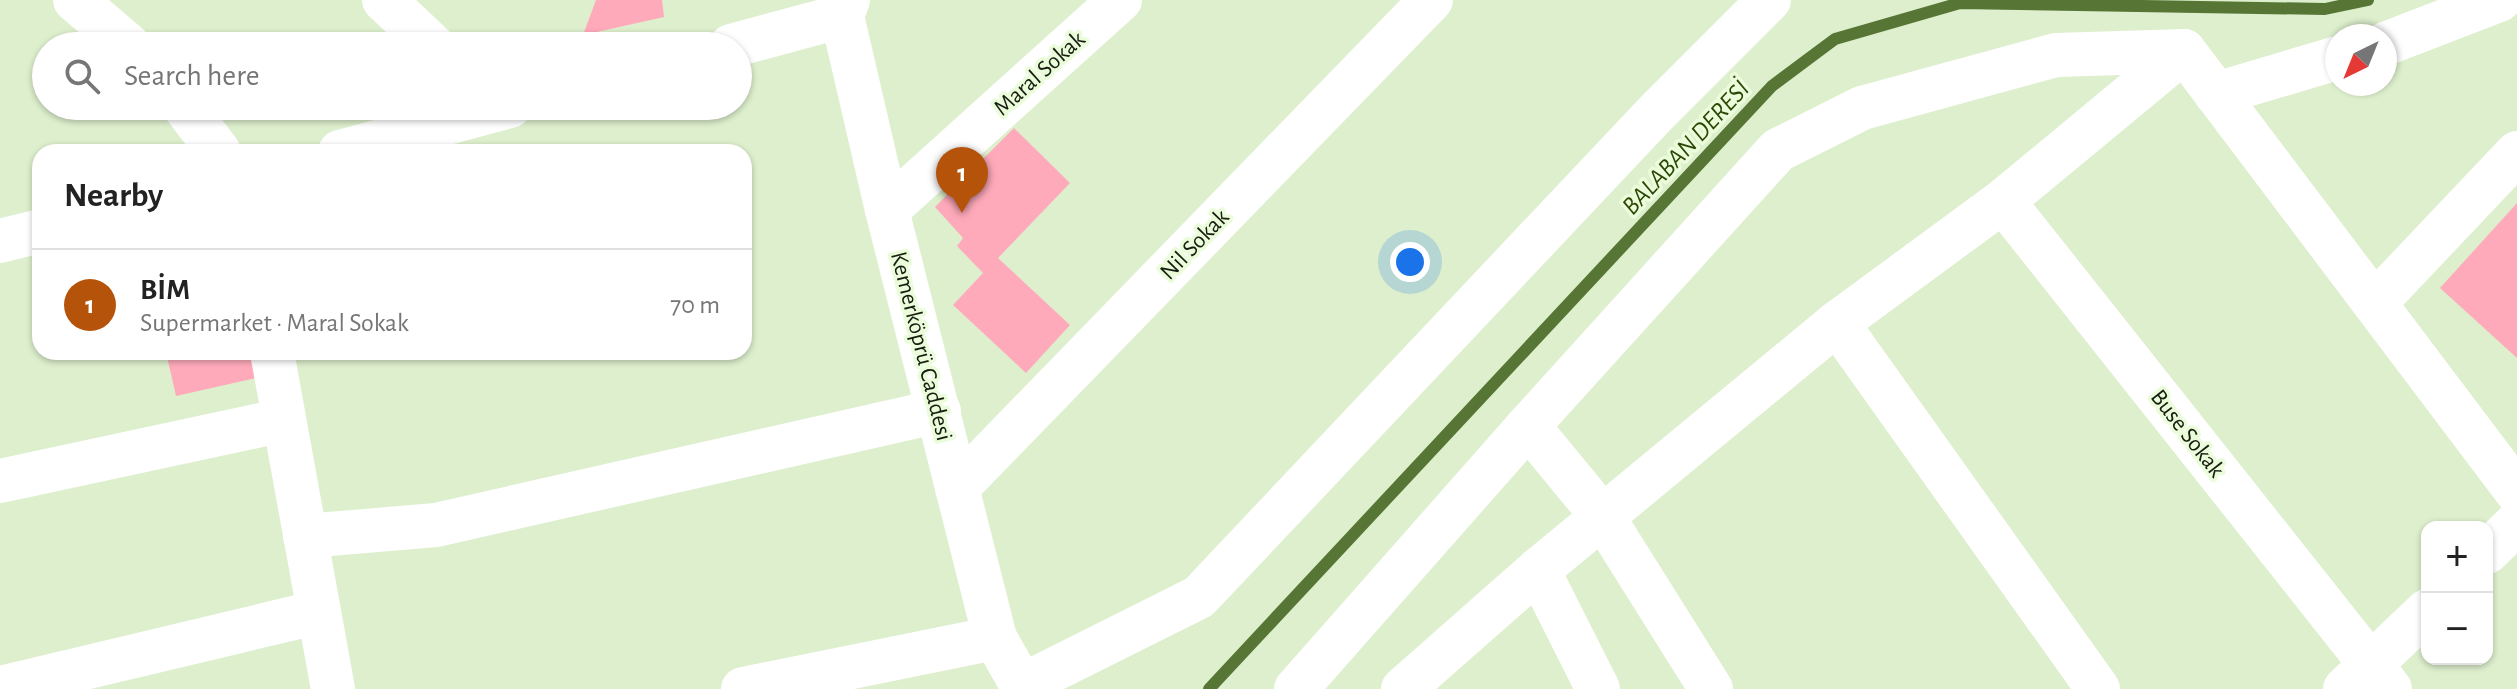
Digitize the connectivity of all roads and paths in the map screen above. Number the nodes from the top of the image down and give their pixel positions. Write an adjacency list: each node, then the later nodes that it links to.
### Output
1 (75, 0): 8 (street)
2 (384, 0): 9 (street)
3 (1120, 0): 21 (street, Maral Sokak)
4 (1431, 0): 31 (street, Nil Sokak)
5 (1769, 0): 42 (street)
6 (2499, 0): 11 (street)
7 (845, 8): 10 (street); 21 (street, Kemerköprü Caddesi)
8 (113, 32)
9 (418, 32)
10 (752, 39)
11 (2397, 39)
12 (2184, 51): 14 (street); 20 (street); 29 (street)
13 (2325, 62): 14 (street)
14 (2216, 94): 24 (street)
15 (195, 120): 17 (street)
16 (455, 120): 18 (street)
17 (213, 144)
18 (369, 144)
19 (2517, 153): 24 (street)
20 (2003, 201): 25 (street); 41 (street, Buse Sokak)
21 (887, 210): 27 (street, Kemerköprü Caddesi)
22 (32, 233): 23 (street)
23 (0, 241)
24 (2375, 303): 32 (street)
25 (1837, 323): 33 (street); 50 (street)
26 (273, 360): 28 (street)
27 (939, 411): 31 (street, Kemerköprü Caddesi); 35 (street)
28 (284, 420): 30 (street); 35 (street)
29 (1528, 426): 33 (street); 46 (street)
30 (0, 481)
31 (957, 488): 40 (street, Kemerköprü Caddesi)
32 (2517, 492)
33 (1603, 517): 37 (street); 49 (street)
34 (2517, 523): 36 (street)
35 (305, 536): 38 (street)
36 (2493, 546)
37 (1538, 570): 47 (street); 48 (street)
38 (319, 612): 43 (street); 44 (street)
39 (2421, 618): 41 (street)
40 (995, 638): 42 (street, Kemerköprü Caddesi); 45 (street)
41 (2369, 681)
42 (1023, 687)
43 (0, 688)
44 (333, 689)
45 (743, 689)
46 (1296, 689)
47 (1403, 689)
48 (1598, 689)
49 (1711, 689)
50 (2098, 689)

